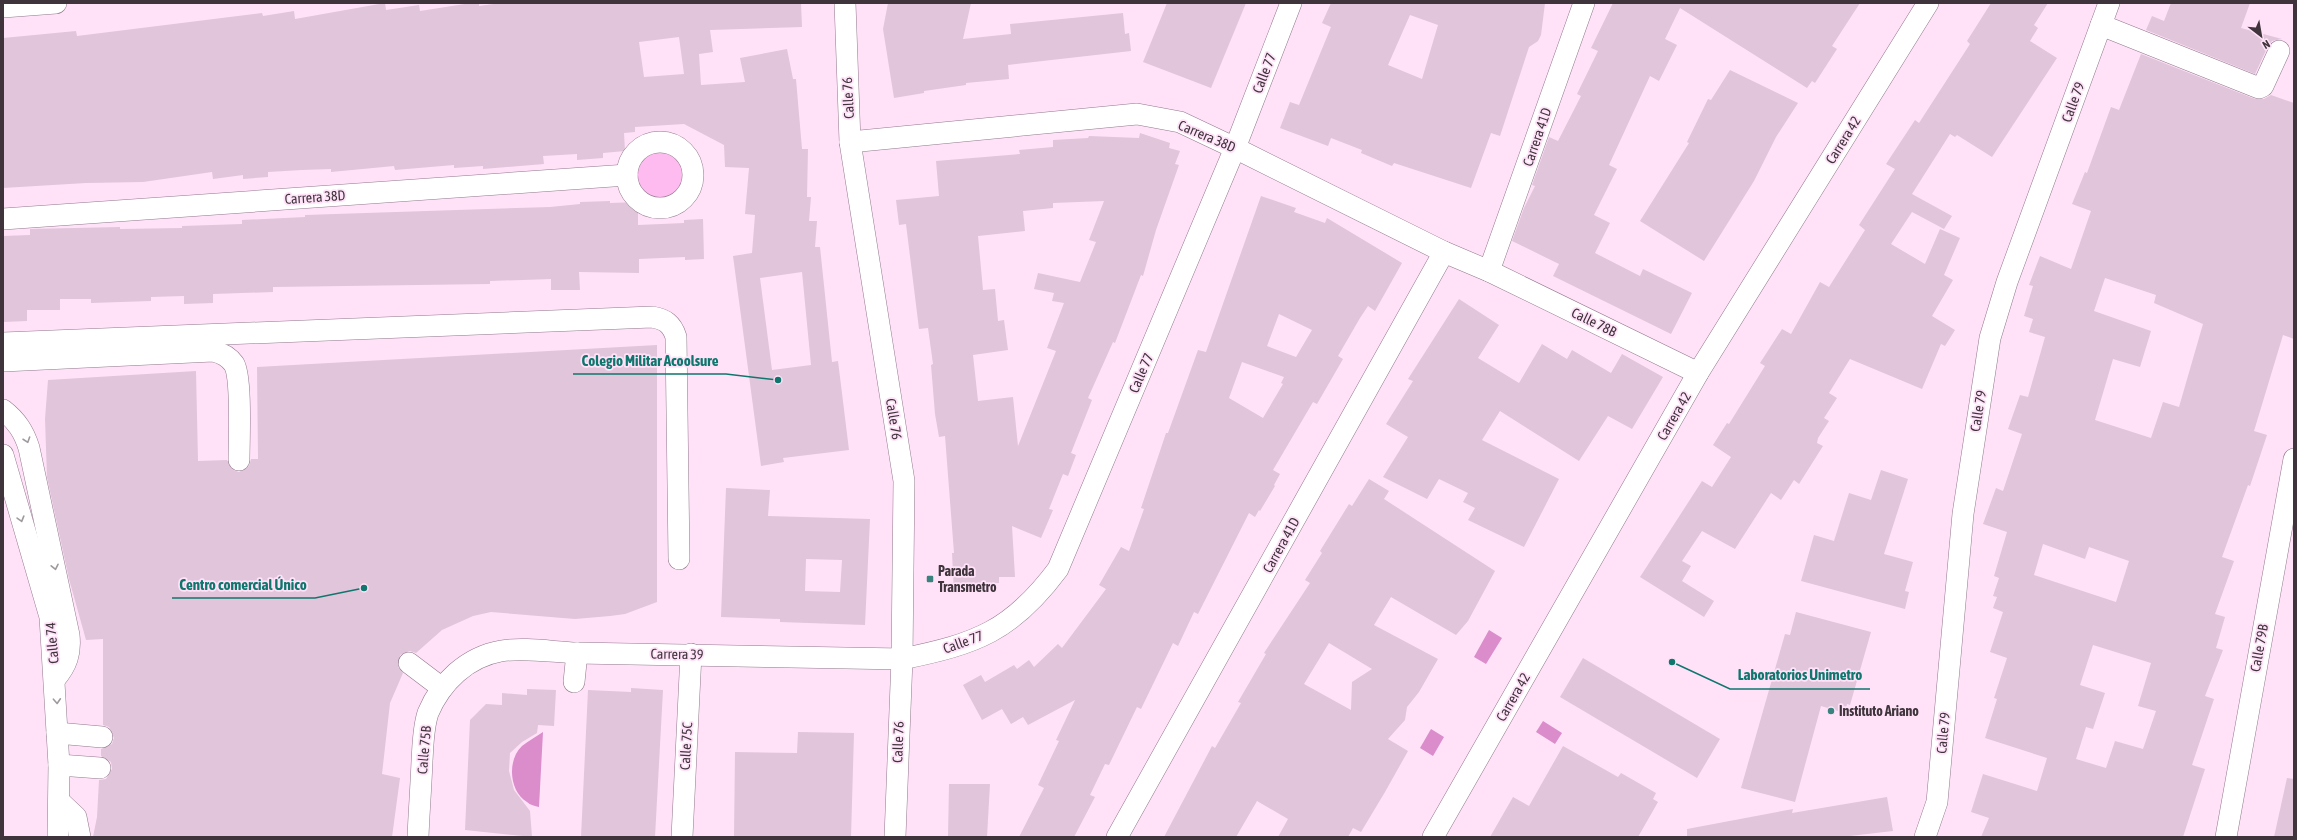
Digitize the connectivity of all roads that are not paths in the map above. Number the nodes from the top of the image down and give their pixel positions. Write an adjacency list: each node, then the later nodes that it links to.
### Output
1 (56, 3): 7 (street)
2 (845, 3): 10 (street, Calle 76)
3 (1291, 3): 11 (street, Calle 77)
4 (1584, 3): 15 (street, Carrera 41D)
5 (1928, 3): 18 (street, Carrera 42)
6 (2109, 3): 8 (street, Calle 79)
7 (3, 7)
8 (2101, 25): 9 (street); 45 (street, Calle 79)
9 (2279, 51)
10 (850, 142): 11 (street, Carrera 38D); 27 (street, Calle 76)
11 (1235, 148): 14 (street, Carrera 38D); 27 (street, Calle 77)
12 (626, 175): 13 (street, Carrera 38D)
13 (3, 219)
14 (1444, 252): 15 (street, Carrera 38D); 43 (street, Carrera 41D)
15 (1489, 271): 18 (street, Calle 78B)
16 (3, 343): 24 (street)
17 (3, 361): 22 (street)
18 (1698, 373): 44 (street, Carrera 42)
19 (3, 410): 30 (street, one-way to 30)
20 (3, 455): 23 (street, Calle 74)
21 (2294, 459): 46 (street, Calle 79B)
22 (239, 460)
23 (8, 494): 30 (street, Calle 74, one-way to 30)
24 (679, 559)
25 (577, 653): 26 (street, Carrera 39); 29 (street, Carrera 39); 31 (street)
26 (691, 654): 27 (street, Carrera 39); 41 (street, Calle 75C)
27 (902, 659): 42 (street, Calle 76)
28 (409, 663): 32 (street)
29 (456, 672): 32 (street, Calle 75B)
30 (55, 679): 33 (street, Calle 74, one-way to 33)
31 (574, 682)
32 (442, 688): 40 (street, Calle 75B)
33 (57, 733): 34 (street); 35 (street, Calle 74)
34 (102, 736)
35 (59, 766): 36 (street); 37 (street, Calle 74)
36 (100, 768)
37 (59, 801): 38 (street, Calle 74); 39 (street)
38 (58, 837)
39 (80, 837)
40 (418, 837)
41 (682, 837)
42 (895, 837)
43 (1117, 837)
44 (1433, 837)
45 (1925, 837)
46 (2226, 837)

